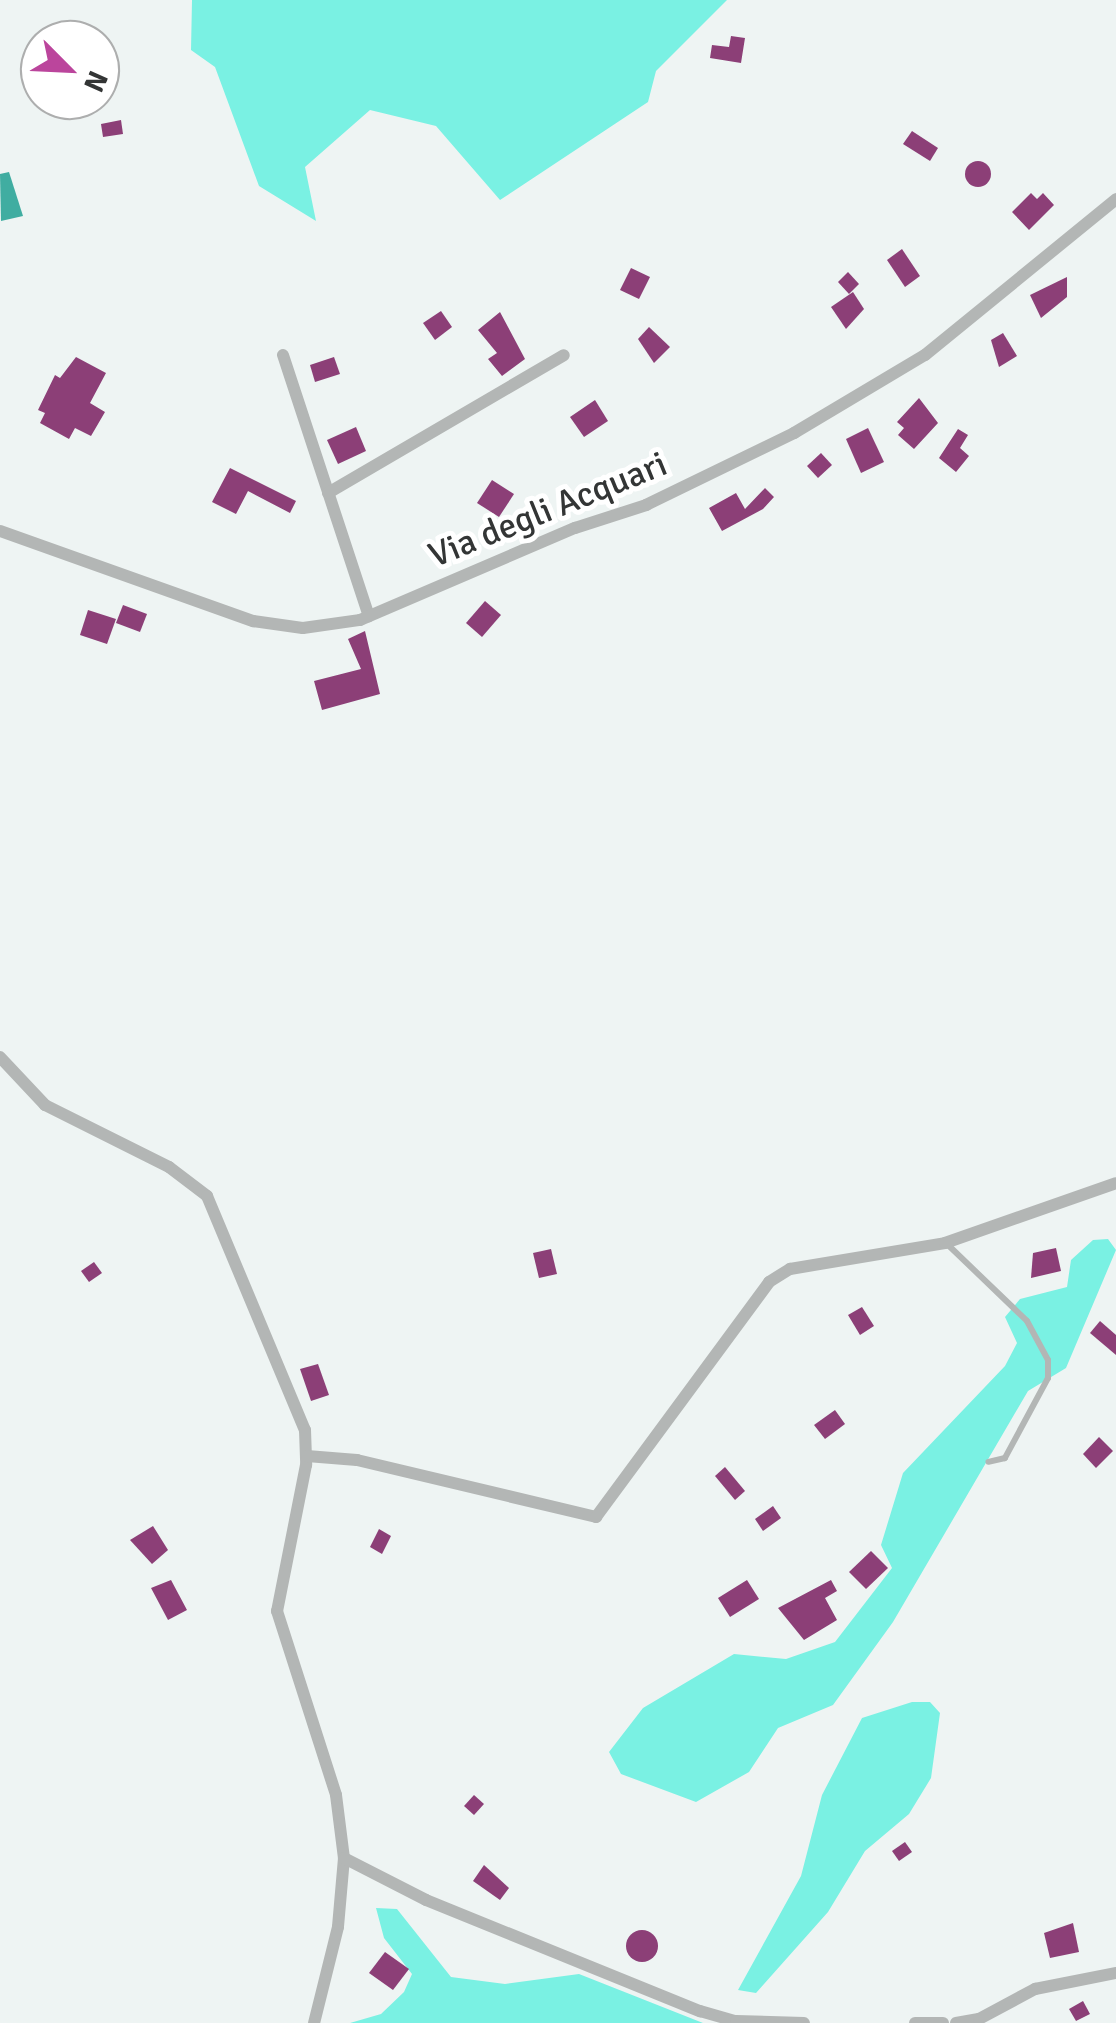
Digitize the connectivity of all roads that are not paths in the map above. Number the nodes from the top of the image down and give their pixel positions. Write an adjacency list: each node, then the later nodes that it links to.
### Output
1 (1116, 199): 6 (street, Via degli Acquari)
2 (283, 355): 4 (street)
3 (564, 355): 4 (street)
4 (328, 493): 6 (street)
5 (0, 532): 6 (street, Via degli Acquari)
6 (369, 616)
7 (0, 1056): 10 (street)
8 (1116, 1183): 9 (street)
9 (946, 1242): 10 (street); 11 (lane)
10 (307, 1456): 12 (street)
11 (988, 1462)
12 (344, 1858): 14 (street); 15 (street)
13 (1116, 1973): 18 (street)
14 (314, 2023)
15 (804, 2023)
16 (915, 2023): 17 (street)
17 (943, 2023)
18 (956, 2023)

